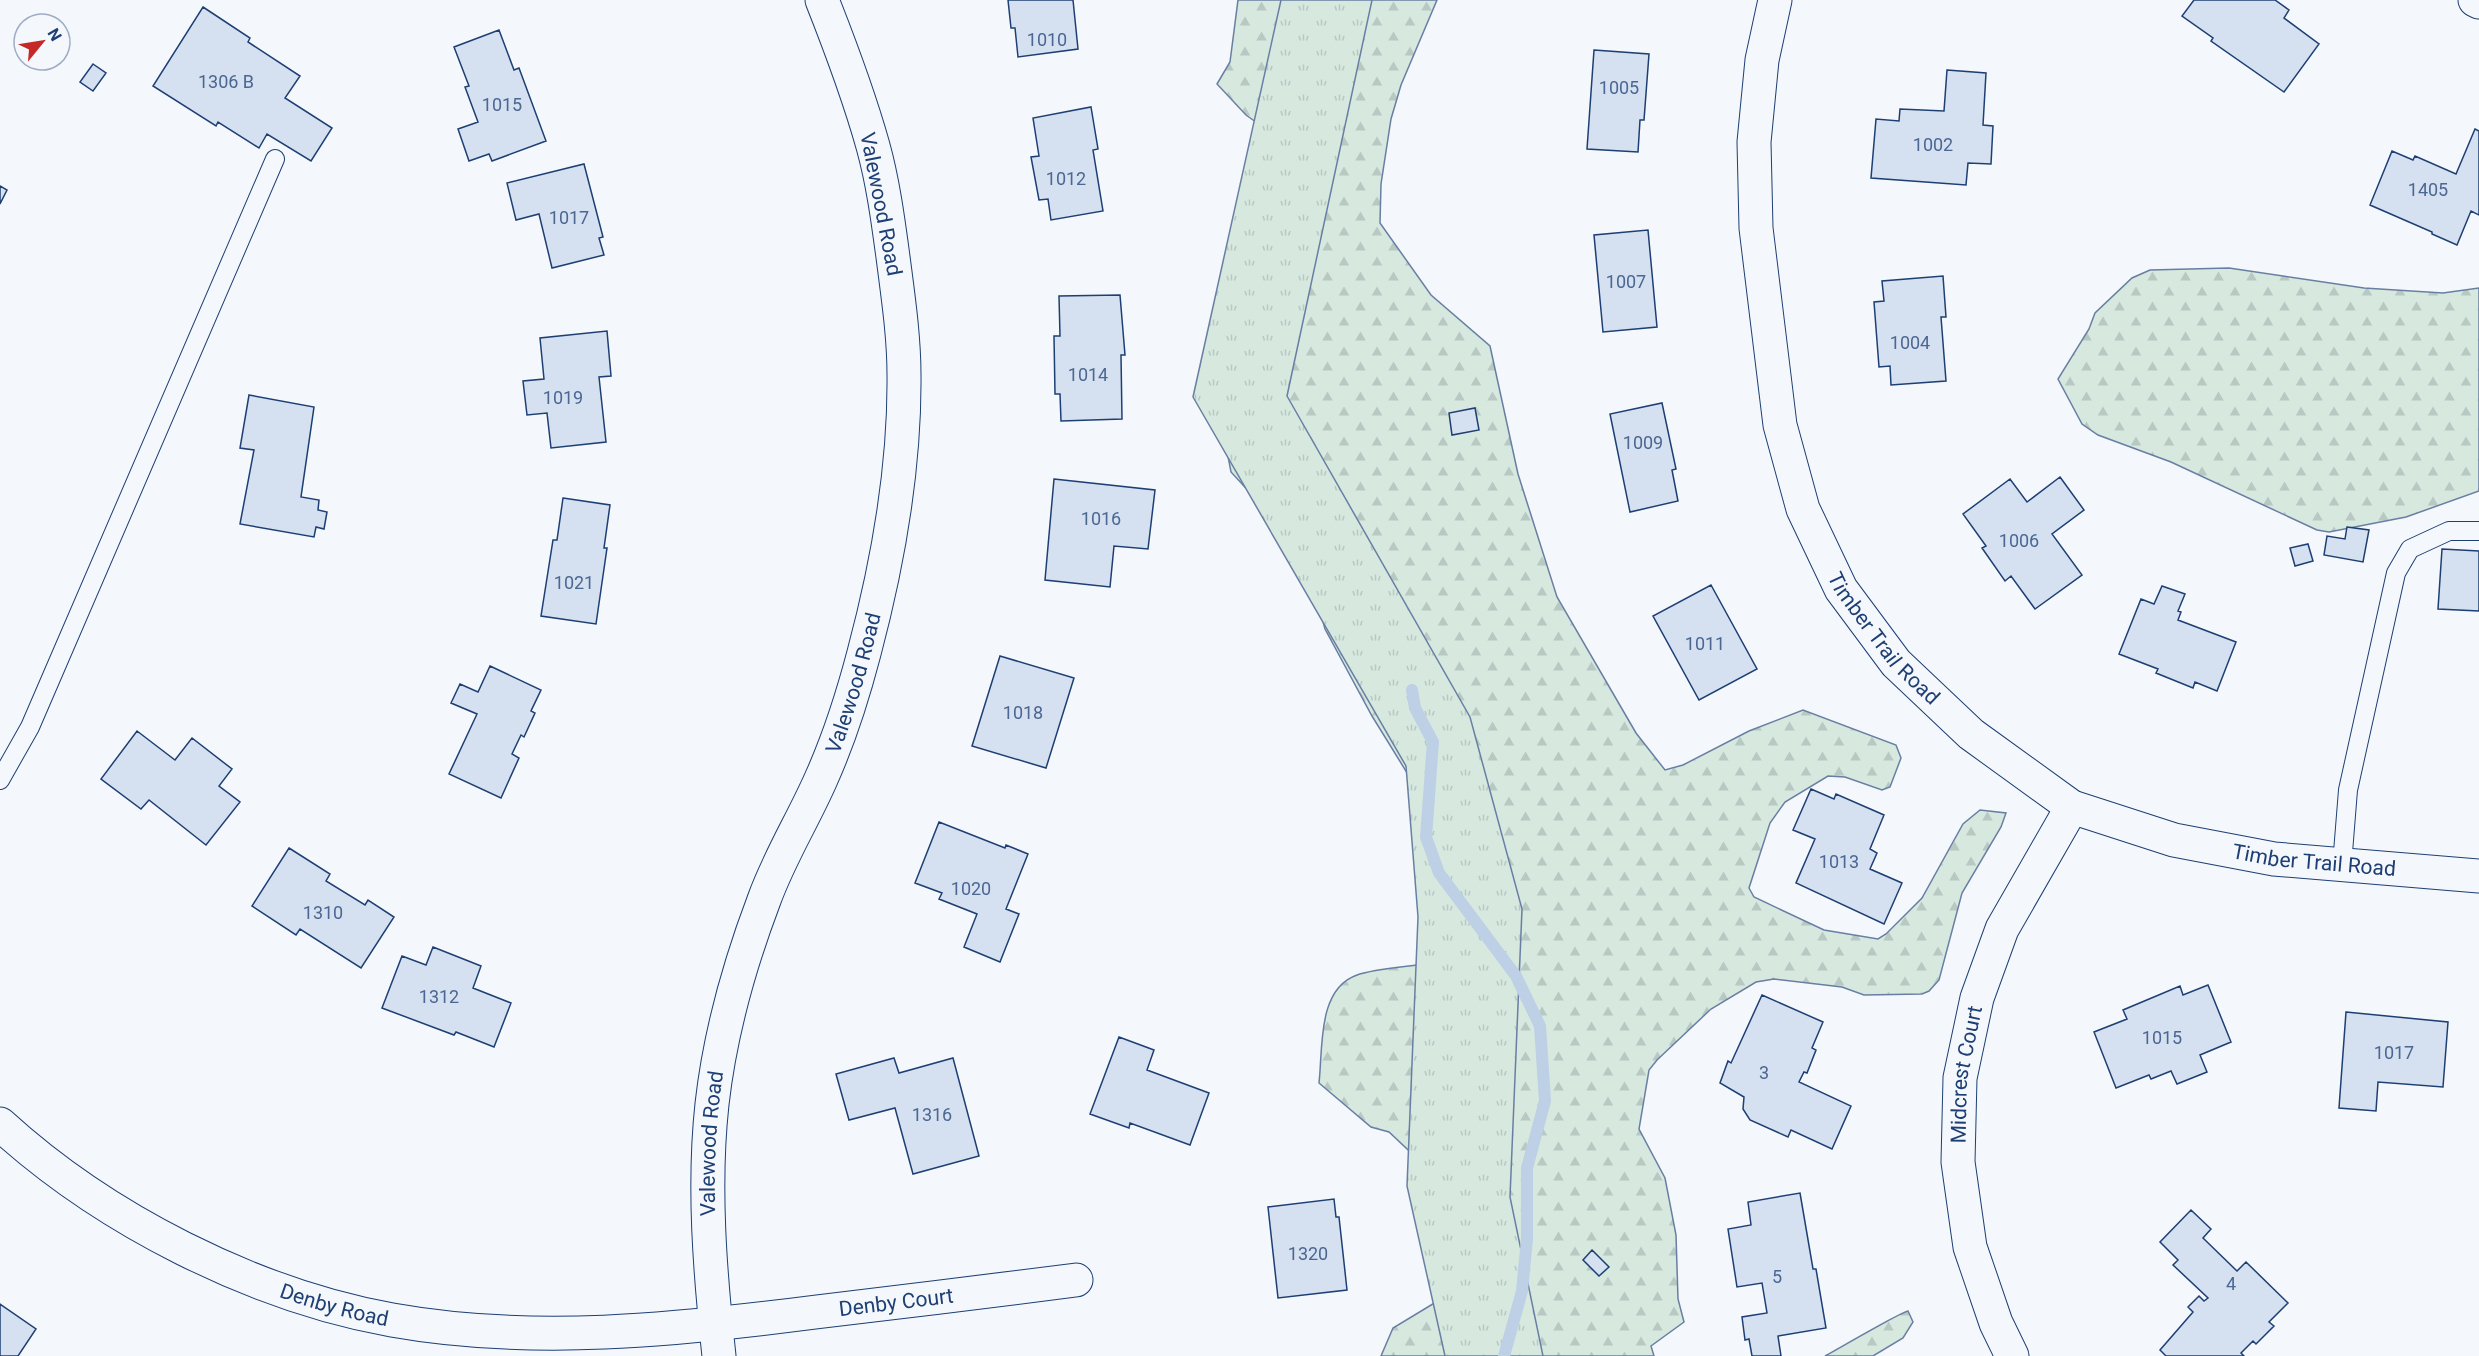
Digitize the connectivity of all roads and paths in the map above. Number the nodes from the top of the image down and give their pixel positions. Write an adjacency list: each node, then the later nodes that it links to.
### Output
1 (822, 0): 13 (street, Valewood Road)
2 (1775, 0): 8 (street, Timber Trail Road)
3 (2475, 0): 4 (street)
4 (2479, 2)
5 (274, 159): 7 (lane)
6 (2479, 531): 9 (lane)
7 (0, 780)
8 (2072, 807): 9 (street, Timber Trail Road); 14 (street, Midcrest Court)
9 (2342, 864): 10 (street, Timber Trail Road)
10 (2479, 876)
11 (0, 1124): 13 (street, Denby Road)
12 (1076, 1280): 13 (street, Denby Court)
13 (717, 1340)
14 (2012, 1356)

